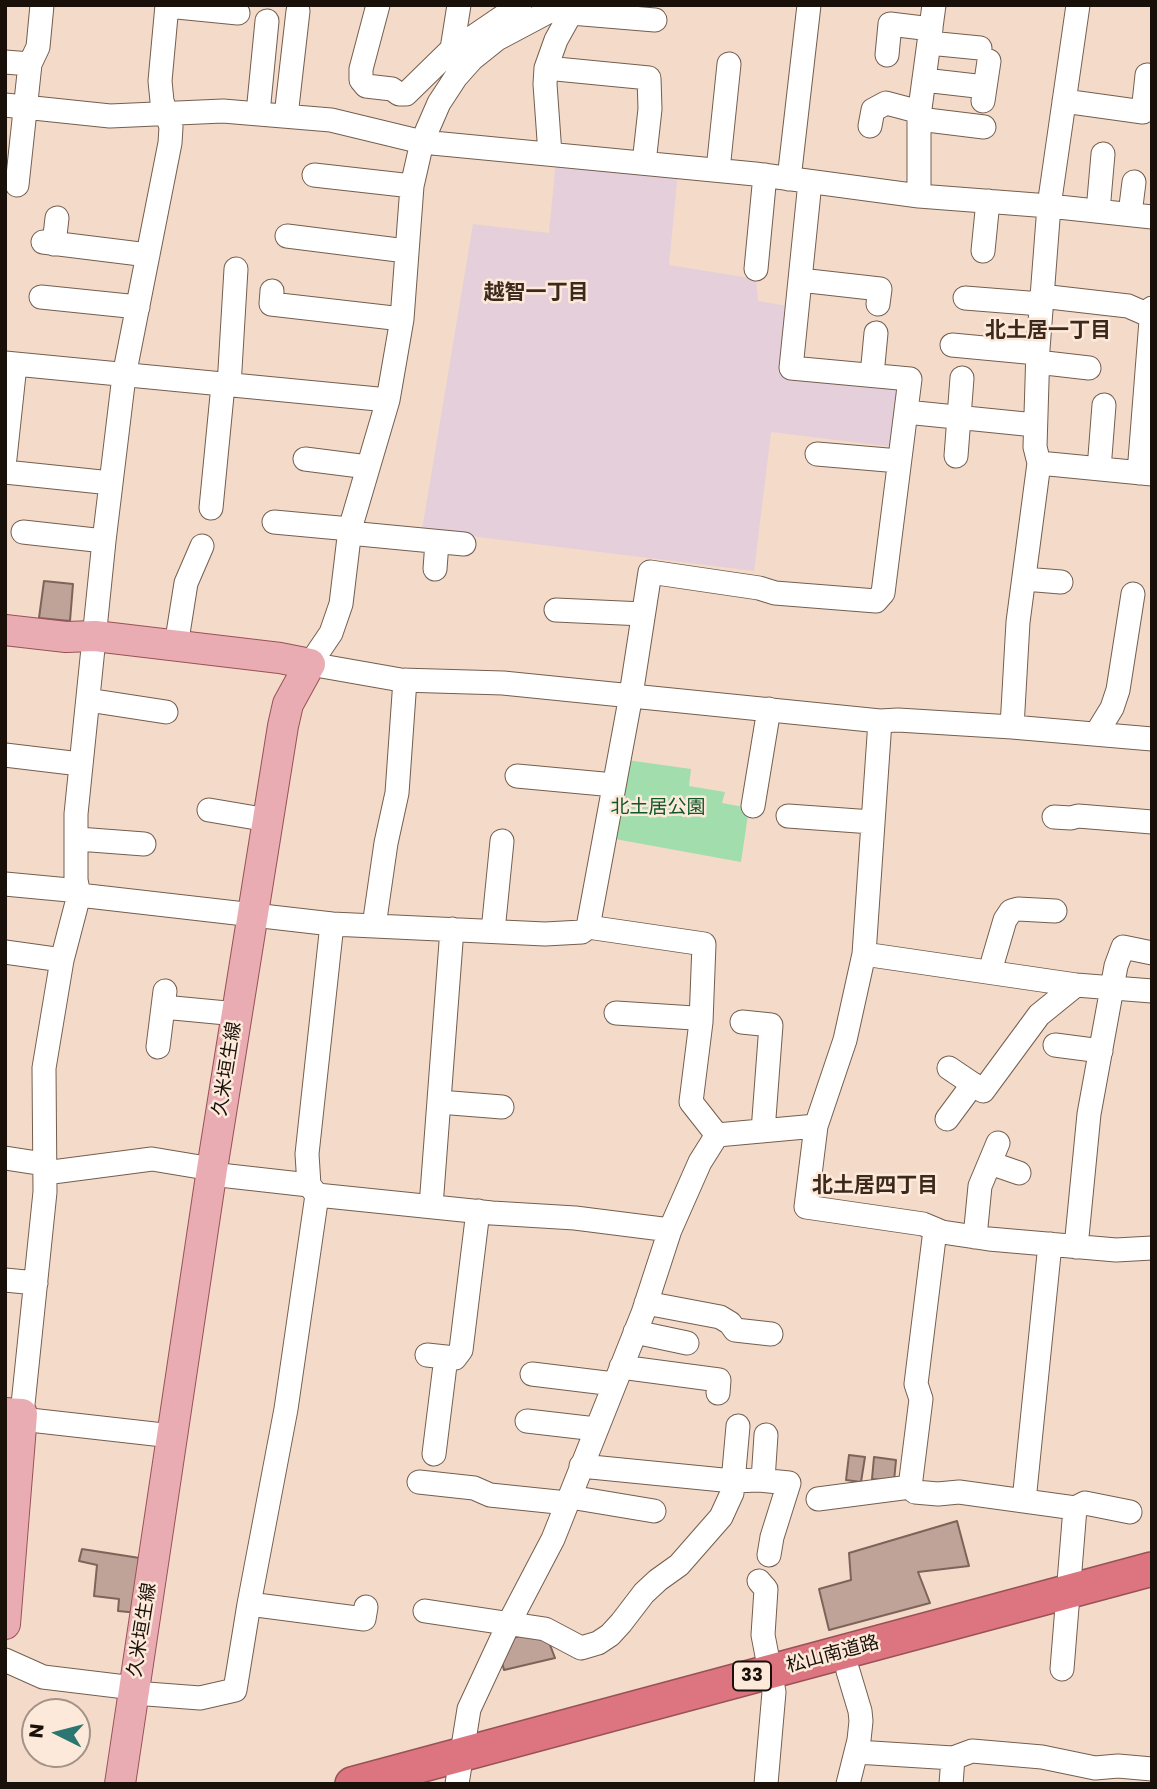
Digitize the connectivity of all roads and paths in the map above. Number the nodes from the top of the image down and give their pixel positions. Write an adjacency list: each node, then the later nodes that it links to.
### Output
1 (43, 5): 19 (street)
2 (378, 5): 17 (street)
3 (459, 5): 17 (street)
4 (520, 5): 17 (street)
5 (808, 5): 39 (street)
6 (934, 5): 15 (street)
7 (1079, 5): 24 (street)
8 (167, 6): 11 (street); 26 (street)
9 (567, 8): 13 (street); 17 (street); 21 (street)
10 (298, 11): 29 (street)
11 (238, 13)
12 (898, 15): 15 (street); 16 (street)
13 (654, 20)
14 (267, 21): 27 (street)
15 (930, 36): 23 (street); 23 (street)
16 (887, 55)
17 (459, 57): 32 (street)
18 (5, 62): 19 (street)
19 (30, 64): 25 (street)
20 (728, 64): 36 (street)
21 (546, 68): 33 (street); 35 (street)
22 (1152, 76): 24 (street)
23 (924, 80): 28 (street)
24 (1064, 102): 45 (street)
25 (15, 106): 26 (street); 41 (street)
26 (166, 112): 27 (street); 52 (street)
27 (258, 113): 29 (street)
28 (920, 115): 30 (street); 31 (street); 43 (street)
29 (286, 116): 32 (street)
30 (870, 126)
31 (984, 127)
32 (422, 142): 33 (street); 42 (street)
33 (550, 154): 35 (street)
34 (1102, 154): 46 (street)
35 (644, 163): 36 (street)
36 (718, 170): 38 (street)
37 (314, 175): 42 (street)
38 (765, 175): 39 (street); 54 (street)
39 (799, 180): 43 (street); 55 (street)
40 (1134, 182): 47 (street)
41 (17, 185)
42 (412, 186): 50 (street)
43 (919, 196): 44 (street)
44 (988, 201): 45 (street); 51 (street)
45 (1049, 206): 46 (street); 59 (street)
46 (1098, 211): 47 (street)
47 (1141, 216)
48 (57, 218): 52 (street)
49 (287, 236): 50 (street)
50 (406, 251): 64 (street)
51 (983, 251)
52 (148, 255): 61 (street)
53 (236, 269): 71 (street)
54 (756, 269)
55 (800, 280): 60 (street); 69 (street)
56 (272, 291): 64 (street)
57 (41, 297): 61 (street)
58 (965, 298): 59 (street)
59 (1041, 300): 63 (street); 66 (street)
60 (878, 304)
61 (138, 307): 70 (street)
62 (1152, 308): 63 (street)
63 (1151, 316): 86 (street)
64 (401, 319): 72 (street)
65 (876, 333): 69 (street)
66 (1037, 357): 68 (street); 75 (street); 76 (street)
67 (10, 364): 70 (street); 79 (street)
68 (1089, 368)
69 (872, 375): 74 (street)
70 (124, 376): 71 (street); 87 (street)
71 (226, 386): 72 (street); 88 (street)
72 (388, 400): 83 (street)
73 (1104, 405): 84 (street)
74 (906, 412): 75 (street); 81 (street)
75 (959, 417): 76 (street); 78 (street)
76 (1035, 425): 82 (street)
77 (817, 454): 81 (street)
78 (956, 456)
79 (5, 458)
80 (306, 459): 83 (street)
81 (899, 461): 101 (street)
82 (1039, 463): 84 (street); 97 (street)
83 (368, 467): 90 (street)
84 (1099, 468): 86 (street)
85 (5, 472): 87 (street)
86 (1146, 473)
87 (111, 483): 92 (street)
88 (206, 498)
89 (274, 522): 90 (street)
90 (349, 531): 93 (street); 105 (street)
91 (23, 532): 92 (street)
92 (104, 541): 103 (street)
93 (437, 541): 94 (street); 96 (street)
94 (464, 544)
95 (202, 546): 104 (street)
96 (435, 569)
97 (1024, 579): 98 (street); 112 (street)
98 (1061, 582)
99 (1133, 594): 113 (street)
100 (556, 610): 101 (street)
101 (643, 614): 107 (street)
102 (5, 630): 103 (main road)
103 (95, 636): 104 (main road); 108 (street)
104 (176, 646): 105 (main road)
105 (310, 664): 106 (street); 123 (main road, 久米垣生線)
106 (405, 680): 107 (street); 134 (street)
107 (631, 695): 109 (street); 118 (street)
108 (88, 701): 110 (street); 116 (street)
109 (769, 709): 111 (street); 119 (street)
110 (166, 712)
111 (880, 721): 112 (street); 124 (street)
112 (1013, 727): 113 (street)
113 (1096, 734): 114 (street)
114 (1152, 739)
115 (5, 755): 116 (street)
116 (80, 764): 126 (street)
117 (517, 776): 118 (street)
118 (614, 785): 135 (street)
119 (753, 806)
120 (209, 810): 123 (street)
121 (788, 816): 124 (street)
122 (1054, 817): 125 (street)
123 (268, 820): 132 (main road, 久米垣生線)
124 (872, 822): 140 (street)
125 (1152, 822)
126 (78, 839): 128 (street); 130 (street)
127 (502, 841): 137 (street)
128 (144, 844)
129 (5, 884): 130 (street)
130 (79, 895): 132 (street); 141 (street)
131 (1055, 911): 142 (street)
132 (254, 916): 133 (street); 147 (main road, 久米垣生線)
133 (332, 924): 134 (street); 165 (street)
134 (374, 926): 136 (street)
135 (588, 927): 137 (street); 148 (street)
136 (452, 929): 137 (street); 155 (street)
137 (493, 931)
138 (5, 952): 141 (street)
139 (1152, 953): 144 (street)
140 (864, 954): 142 (street); 158 (street)
141 (62, 960): 162 (street)
142 (990, 971): 143 (street)
143 (1076, 985): 144 (street); 154 (street)
144 (1113, 990): 145 (street); 152 (street)
145 (1152, 991)
146 (616, 1013): 148 (street)
147 (237, 1014): 151 (street); 163 (main road, 久米垣生線)
148 (701, 1022): 160 (street)
149 (742, 1022): 159 (street)
150 (1055, 1045): 152 (street)
151 (158, 1047)
152 (1101, 1051): 172 (street)
153 (949, 1068): 154 (street)
154 (973, 1084): 157 (street)
155 (439, 1102): 156 (street); 166 (street)
156 (502, 1107)
157 (947, 1119)
158 (816, 1126): 159 (street); 169 (street)
159 (763, 1131): 160 (street)
160 (717, 1135): 168 (street)
161 (5, 1158): 162 (street)
162 (45, 1168): 163 (street); 175 (street)
163 (211, 1171): 165 (street); 188 (main road, 久米垣生線)
164 (1019, 1173): 170 (street)
165 (313, 1190): 166 (street); 207 (street)
166 (431, 1206): 167 (street)
167 (478, 1212): 168 (street); 189 (street)
168 (670, 1230): 176 (street)
169 (935, 1230): 170 (street); 194 (street)
170 (975, 1237): 171 (street)
171 (1051, 1244): 172 (street); 197 (street)
172 (1076, 1247): 173 (street)
173 (1152, 1248)
174 (5, 1280): 175 (street)
175 (36, 1283): 183 (street)
176 (646, 1303): 177 (street); 178 (street)
177 (635, 1332): 179 (street); 181 (street)
178 (771, 1334)
179 (687, 1343)
180 (532, 1374): 181 (street)
181 (618, 1375): 182 (street); 186 (street)
182 (718, 1393)
183 (16, 1416): 188 (street); 202 (main road)
184 (527, 1421): 186 (street)
185 (738, 1426): 192 (street)
186 (596, 1429): 190 (street)
187 (766, 1435): 191 (street)
188 (172, 1436): 216 (main road, 久米垣生線)
189 (434, 1455)
190 (581, 1466): 192 (street); 196 (street)
191 (763, 1480): 192 (street); 201 (street)
192 (733, 1481): 210 (street)
193 (419, 1482): 196 (street)
194 (910, 1487): 195 (street); 197 (street)
195 (818, 1499)
196 (568, 1500): 199 (street); 210 (street)
197 (1024, 1501): 198 (street)
198 (1075, 1508): 200 (street); 206 (street)
199 (653, 1511)
200 (1130, 1511)
201 (769, 1555)
202 (7, 1564): 211 (main road)
203 (1152, 1569): 206 (highway, 松山南道路 / 33)
204 (759, 1581): 215 (street)
205 (1152, 1591): 206 (highway, 松山南道路 / 33)
206 (1067, 1603): 213 (street); 214 (highway, 松山南道路 / 33); 215 (highway, 松山南道路 / 33)
207 (249, 1604): 208 (street); 216 (street)
208 (366, 1607)
209 (425, 1611): 210 (street)
210 (509, 1623): 220 (street)
211 (5, 1624)
212 (5, 1660): 216 (street)
213 (1062, 1668)
214 (848, 1671): 215 (highway, 松山南道路 / 33); 217 (street)
215 (772, 1682): 220 (highway, 松山南道路 / 33); 223 (street)
216 (134, 1690): 221 (main road, 久米垣生線)
217 (856, 1752): 218 (street); 224 (street)
218 (953, 1758): 219 (street); 225 (street)
219 (1152, 1769)
220 (452, 1774): 222 (highway, 松山南道路 / 33)
221 (120, 1784)
222 (352, 1784)
223 (766, 1784)
224 (848, 1784)
225 (951, 1784)

